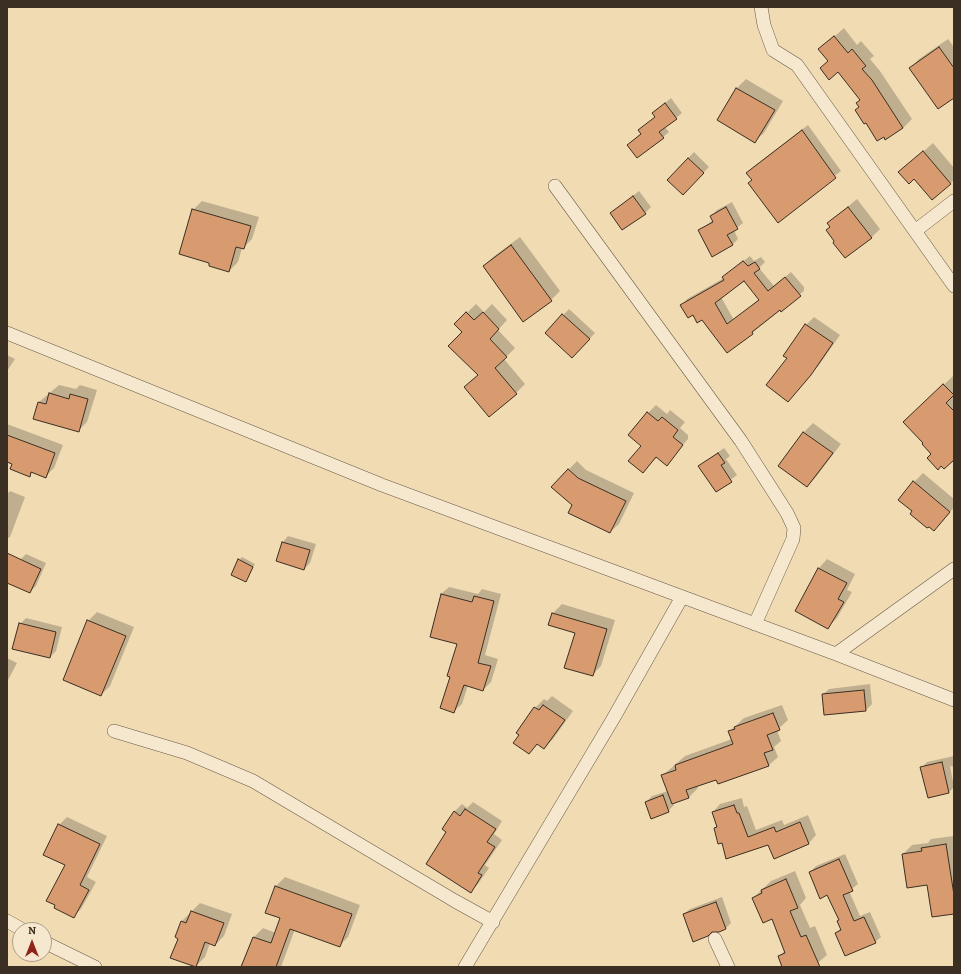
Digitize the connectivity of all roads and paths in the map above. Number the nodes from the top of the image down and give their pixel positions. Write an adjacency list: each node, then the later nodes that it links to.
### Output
1 (761, 7): 4 (street)
2 (555, 186): 9 (street)
3 (954, 201): 4 (street)
4 (915, 231): 5 (street)
5 (954, 286)
6 (7, 333): 8 (street)
7 (954, 569): 10 (street)
8 (682, 597): 9 (street); 13 (street)
9 (756, 624): 10 (street)
10 (836, 654): 11 (street)
11 (954, 700)
12 (114, 731): 13 (street)
13 (493, 922): 17 (street)
14 (715, 939): 18 (street)
15 (52, 946): 16 (street)
16 (95, 967)
17 (465, 967)
18 (728, 967)

